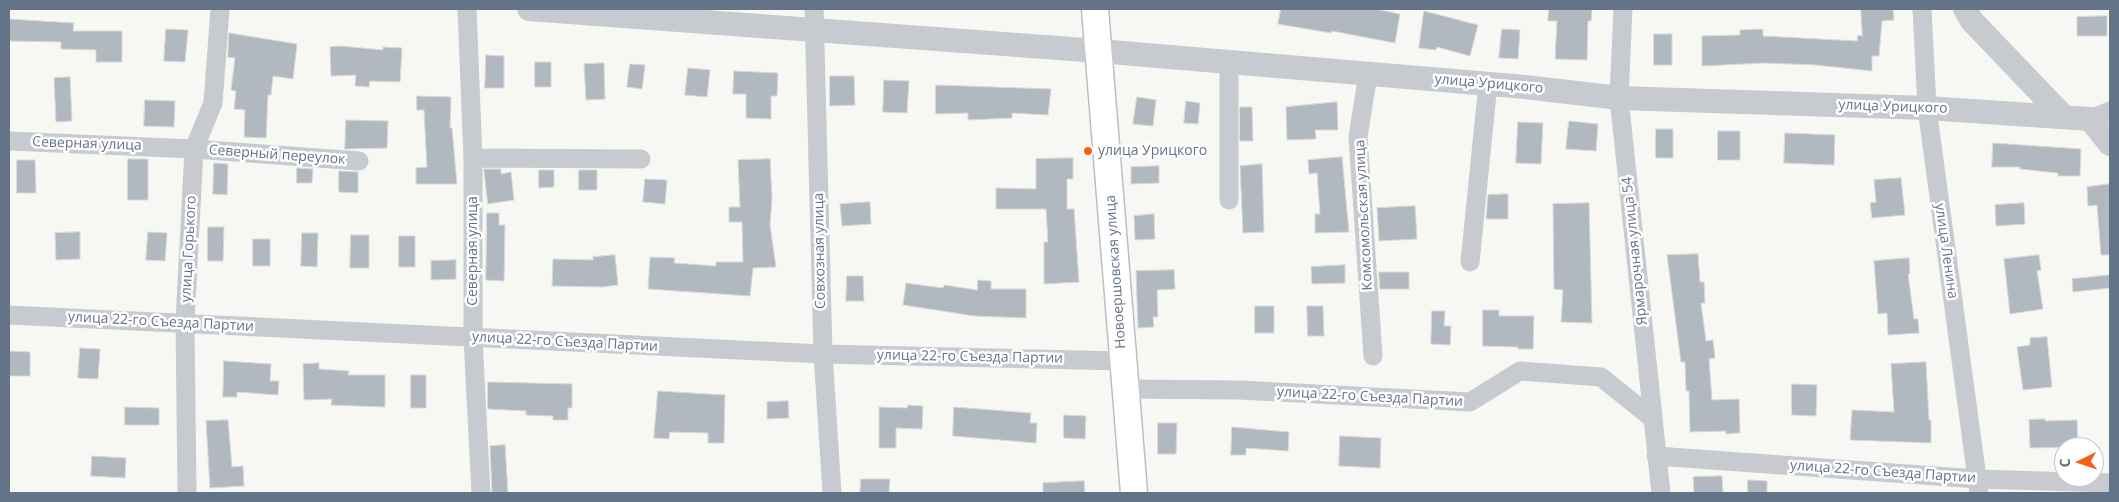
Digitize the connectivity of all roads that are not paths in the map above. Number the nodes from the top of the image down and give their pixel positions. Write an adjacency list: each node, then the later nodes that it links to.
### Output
1 (220, 9): 19 (street, улица Горького)
2 (467, 9): 20 (street, Северная улица)
3 (529, 9): 8 (street, улица Урицкого)
4 (1095, 9): 9 (main road, Новоершовская улица)
5 (1623, 9): 13 (street, Ярмарочная улица 54)
6 (1922, 9): 14 (street, улица Ленина)
7 (1965, 9): 15 (street)
8 (815, 20): 9 (street, улица Урицкого); 28 (street, Совхозная улица)
9 (1099, 51): 10 (street, улица Урицкого); 30 (main road, Новоершовская улица)
10 (1229, 62): 11 (street, улица Урицкого); 23 (street)
11 (1368, 74): 12 (street, улица Урицкого); 29 (street, Комсомольская улица)
12 (1488, 84): 13 (street, улица Урицкого); 24 (street)
13 (1619, 98): 14 (street, улица Урицкого); 32 (street, Ярмарочная улица 54)
14 (1927, 108): 15 (street, улица Урицкого); 35 (street, улица Ленина)
15 (2062, 115): 16 (street, улица Урицкого)
16 (2100, 115): 18 (street)
17 (9, 141): 19 (street, Северная улица)
18 (2110, 144)
19 (194, 149): 22 (street, Северный переулок); 26 (street, улица Горького)
20 (473, 158): 21 (street); 27 (street, Северная улица)
21 (641, 160)
22 (359, 161)
23 (1228, 200)
24 (1470, 262)
25 (9, 315): 26 (street, улица 22-го Съезда Партии)
26 (185, 322): 27 (street, улица 22-го Съезда Партии); 36 (street, улица Горького)
27 (474, 338): 28 (street, улица 22-го Съезда Партии); 37 (street, Северная улица)
28 (823, 354): 30 (street, улица 22-го Съезда Партии); 38 (street, Совхозная улица)
29 (1373, 356)
30 (1122, 361): 31 (main road, Новоершовская улица)
31 (1125, 389): 32 (street, улица 22-го Съезда Партии); 39 (main road, Новоершовская улица)
32 (1652, 418): 33 (street, Ярмарочная улица 54)
33 (1656, 456): 35 (street, улица 22-го Съезда Партии); 40 (street, Ярмарочная улица 54)
34 (2110, 483): 35 (street, улица 22-го Съезда Партии)
35 (1978, 486)
36 (187, 493)
37 (481, 493)
38 (832, 493)
39 (1134, 493)
40 (1661, 493)

